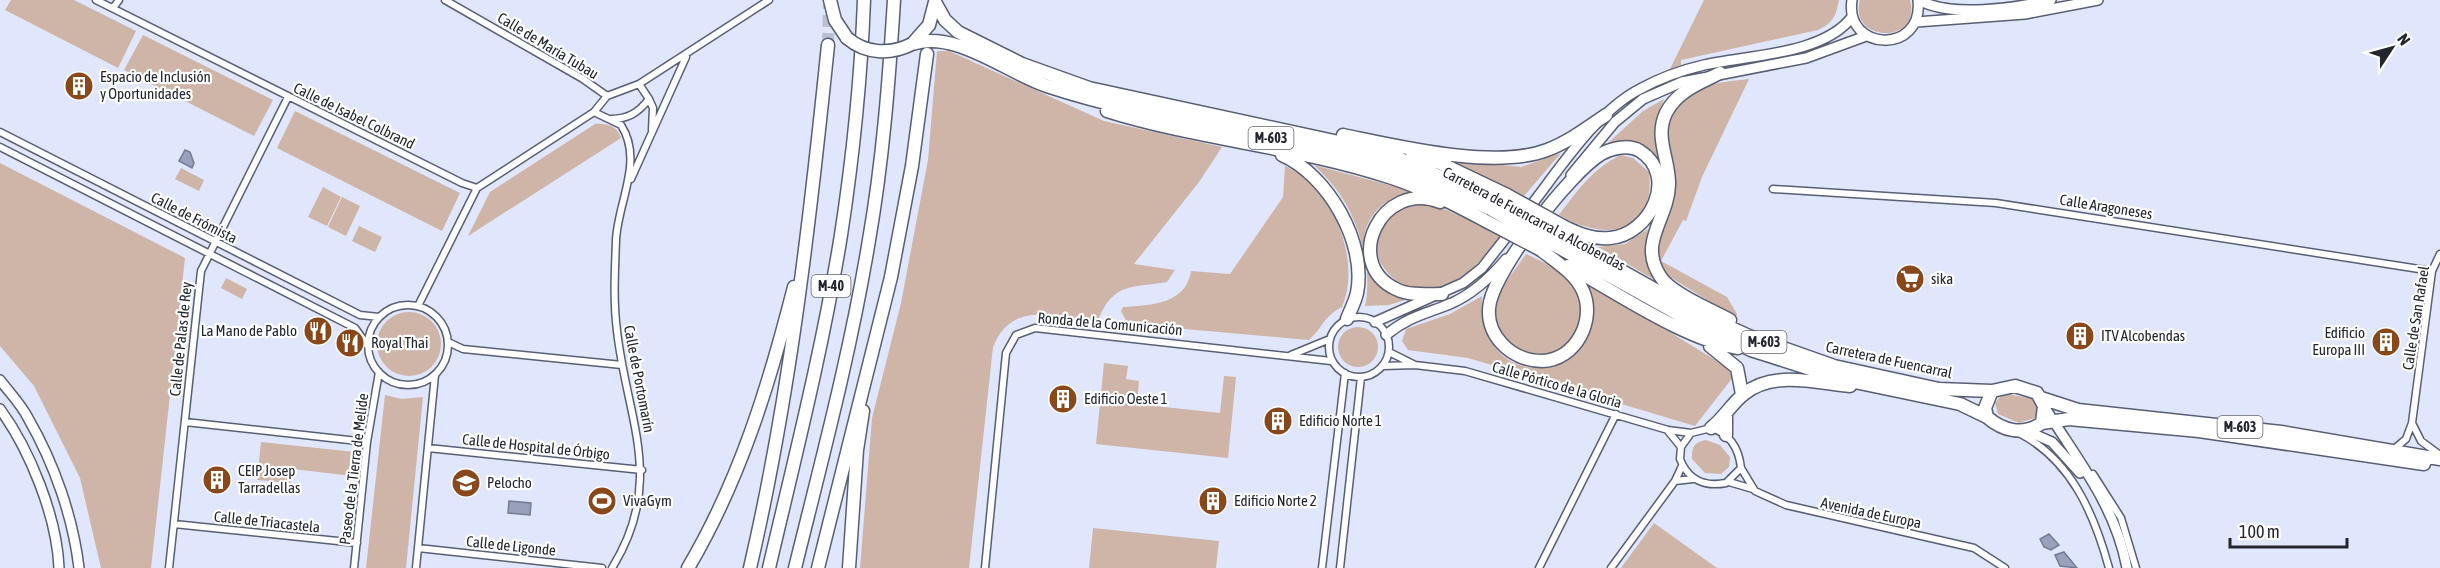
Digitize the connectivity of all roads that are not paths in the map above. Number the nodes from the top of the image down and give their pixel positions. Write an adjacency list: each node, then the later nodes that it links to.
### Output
1 (96, 0): 13 (street, Calle de Isabel Colbrand)
2 (119, 0): 13 (street)
3 (446, 0): 24 (street, Calle de María Tubau)
4 (769, 0): 20 (street)
5 (830, 0): 17 (highway, M-603, bridge)
6 (864, 0): 114 (highway, M-40)
7 (894, 0): 115 (highway, M-40)
8 (1852, 0): 14 (street)
9 (1918, 0): 10 (street); 15 (street)
10 (2051, 0)
11 (2098, 0): 15 (street)
12 (935, 1): 17 (highway, M-603); 28 (highway, Carretera de Fuencarral a Alcobendas / M-603)
13 (113, 8): 25 (street, Calle de Isabel Colbrand)
14 (1852, 17): 16 (street); 29 (street)
15 (1916, 22): 16 (street)
16 (1866, 36): 21 (street)
17 (912, 44): 23 (highway, Carretera de Fuencarral a Alcobendas / M-603)
18 (828, 45): 41 (highway)
19 (927, 54): 60 (highway)
20 (687, 55): 22 (street); 32 (street, Calle de Portomarín)
21 (1720, 73): 40 (street); 54 (highway)
22 (639, 84): 24 (street); 26 (street)
23 (1045, 85): 35 (highway); 39 (highway, Carretera de Fuencarral a Alcobendas / M-603)
24 (608, 96): 27 (street)
25 (288, 97): 36 (street, Calle de Isabel Colbrand); 43 (street, Calle de Palas de Rey)
26 (649, 99): 30 (street); 32 (street, Calle de Portomarín)
27 (594, 112): 30 (street); 36 (street)
28 (1197, 113): 33 (highway); 39 (highway, Carretera de Fuencarral a Alcobendas / M-603)
29 (1605, 115): 33 (highway); 47 (street)
30 (610, 119): 38 (street, Calle de Portomarín)
31 (0, 132): 43 (street, Calle de Frómista)
32 (652, 134): 38 (street, Calle de Portomarín)
33 (1380, 142): 39 (highway)
34 (0, 147): 44 (street, Calle de Frómista)
35 (1265, 148): 39 (highway); 50 (highway)
36 (477, 188): 48 (street)
37 (1773, 189): 46 (street, Calle Aragoneses)
38 (626, 190): 63 (street, Calle de Portomarín)
39 (1495, 207): 42 (highway, bridge); 42 (highway, Carretera de Fuencarral a Alcobendas / M-603, bridge); 47 (highway)
40 (1539, 218): 42 (highway); 42 (highway); 53 (street)
41 (809, 225): 112 (highway); 113 (highway)
42 (1552, 238): 52 (highway); 54 (highway, Carretera de Fuencarral / M-603); 58 (highway, Carretera de Fuencarral a Alcobendas / M-603)
43 (214, 242): 44 (street, Calle de Palas de Rey); 49 (street, Calle de Frómista)
44 (209, 253): 57 (street, Calle de Frómista); 79 (street, Calle de Palas de Rey)
45 (2440, 254): 46 (street, Calle de San Rafael)
46 (2433, 271): 81 (street, Calle de San Rafael)
47 (1442, 294): 51 (street)
48 (418, 306): 49 (street); 56 (street)
49 (379, 317): 57 (street)
50 (1347, 319): 51 (street); 55 (street)
51 (1375, 322): 53 (street)
52 (1687, 331): 58 (highway); 73 (highway)
53 (1386, 334): 59 (street)
54 (1749, 336): 72 (highway, Carretera de Fuencarral / M-603)
55 (1330, 339): 61 (street); 62 (street)
56 (448, 342): 63 (street); 68 (street)
57 (368, 346): 66 (street)
58 (1751, 350): 71 (highway, Carretera de Fuencarral / M-603)
59 (1389, 352): 64 (street, Calle Pórtico de la Gloria); 65 (street)
60 (872, 355): 116 (highway); 117 (highway)
61 (1288, 356): 62 (street, Ronda de la Comunicación); 118 (street, Ronda de la Comunicación)
62 (1332, 361): 67 (street)
63 (622, 365): 95 (street, Calle de Portomarín)
64 (1415, 365): 65 (street, Calle Pórtico de la Gloria); 76 (street, Calle Pórtico de la Gloria)
65 (1382, 366): 69 (street)
66 (379, 372): 68 (street); 87 (street, Paseo de la Tierra de Melide)
67 (1345, 373): 69 (street); 119 (street)
68 (435, 375): 89 (street)
69 (1361, 377): 120 (street)
70 (0, 380): 106 (street)
71 (1893, 391): 73 (highway); 78 (highway, Carretera de Fuencarral / M-603)
72 (1992, 391): 74 (highway, M-603); 78 (highway)
73 (1742, 394): 77 (highway)
74 (2042, 402): 80 (highway); 90 (highway, M-603)
75 (0, 409): 105 (street)
76 (1616, 414): 83 (street, Calle Pórtico de la Gloria); 121 (street)
77 (1726, 417): 82 (highway); 86 (highway)
78 (1987, 417): 84 (highway, M-603)
79 (185, 422): 87 (street); 101 (street, Calle de Palas de Rey)
80 (2048, 422): 84 (highway, M-603); 93 (highway, M-603); 96 (street)
81 (2412, 423): 90 (street); 91 (street)
82 (1711, 428): 85 (street); 86 (street)
83 (1668, 430): 85 (street, Calle Pórtico de la Gloria); 88 (street)
84 (2021, 431): 104 (street); 124 (street)
85 (1691, 433): 88 (street)
86 (1726, 435): 94 (street)
87 (367, 442): 102 (street, Paseo de la Tierra de Melide)
88 (1681, 447): 92 (street)
89 (428, 448): 95 (street, Calle de Hospital de Órbigo); 103 (street)
90 (2392, 450): 91 (highway, M-603)
91 (2440, 457)
92 (1682, 466): 97 (street); 98 (street)
93 (2440, 466)
94 (1741, 468): 99 (street); 100 (street)
95 (642, 470): 111 (street, Calle de Portomarín)
96 (2093, 478): 104 (street); 126 (street)
97 (1693, 479): 98 (street); 99 (street)
98 (1675, 481): 122 (street)
99 (1729, 482): 100 (street, Avenida de Europa)
100 (1753, 489): 123 (street, Avenida de Europa)
101 (174, 524): 102 (street, Calle de Triacastela); 107 (street, Calle de Palas de Rey)
102 (357, 543): 108 (street, Paseo de la Tierra de Melide)
103 (418, 548): 109 (street); 110 (street, Calle de Ligonde)
104 (2122, 548): 125 (street)
105 (60, 568)
106 (79, 568)
107 (170, 568)
108 (354, 568)
109 (416, 568)
110 (602, 568)
111 (612, 568)
112 (688, 568)
113 (750, 568)
114 (770, 568)
115 (797, 568)
116 (818, 568)
117 (849, 568)
118 (985, 568)
119 (1322, 568)
120 (1341, 568)
121 (1539, 568)
122 (1611, 568)
123 (2005, 568)
124 (2109, 568)
125 (2127, 568)
126 (2136, 568)

